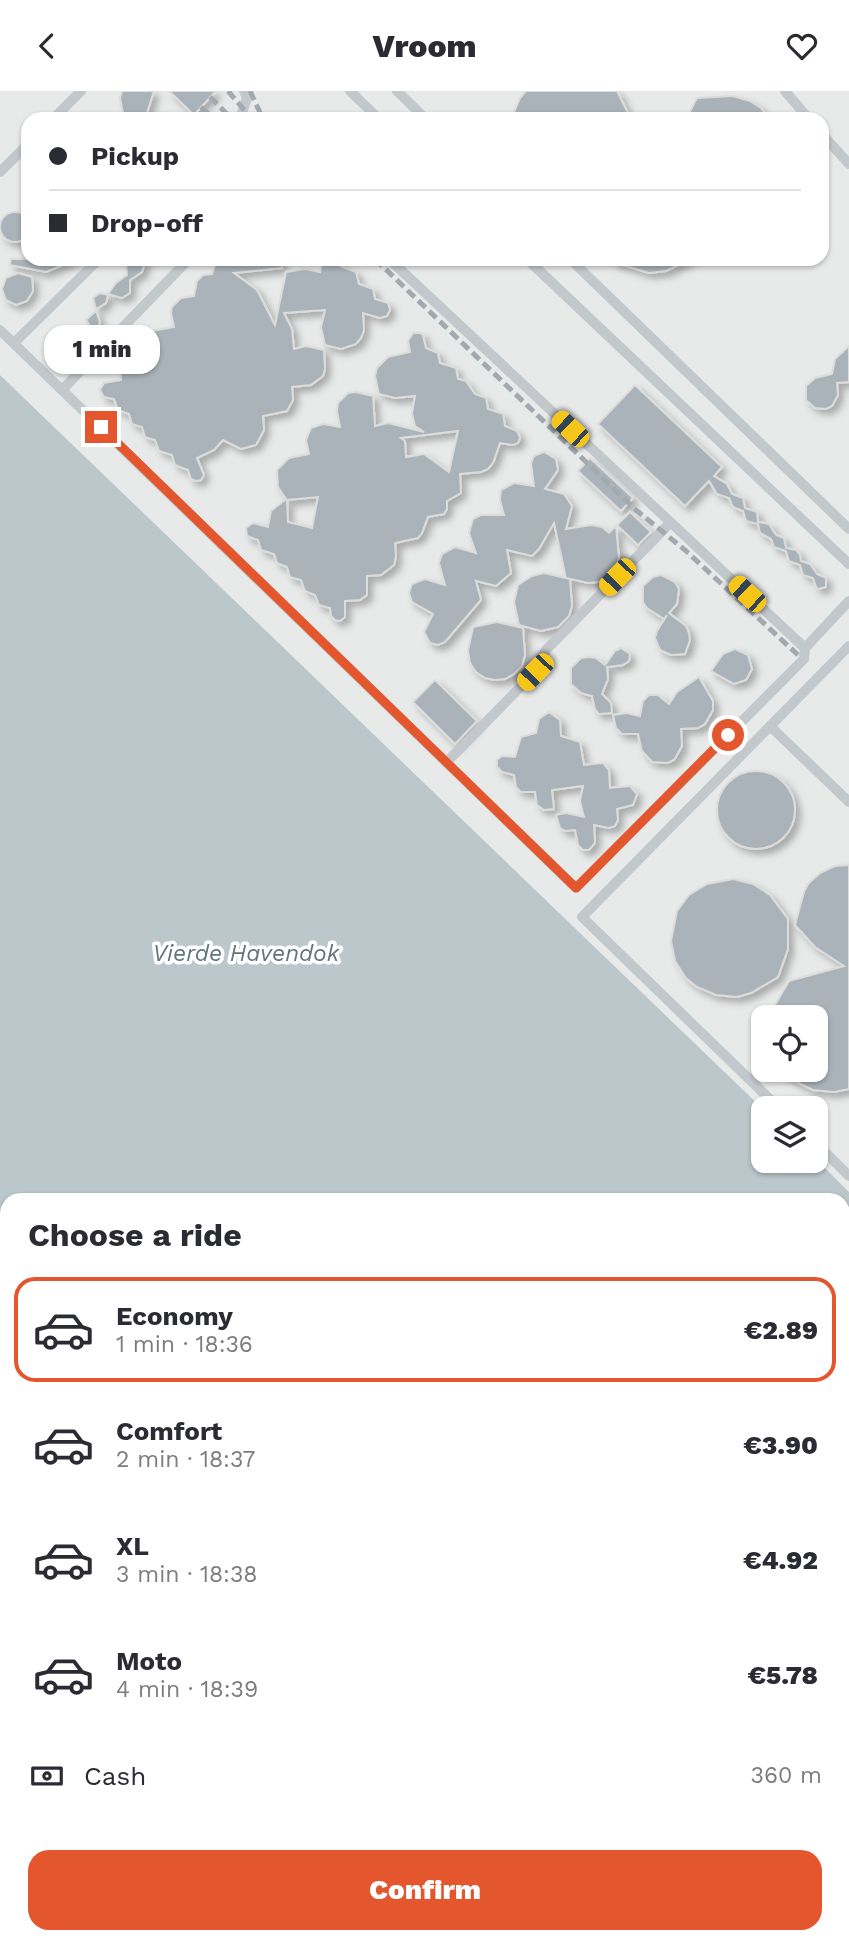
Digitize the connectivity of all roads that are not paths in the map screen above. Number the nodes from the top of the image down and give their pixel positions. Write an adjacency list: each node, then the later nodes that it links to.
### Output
1 (81, 91): 6 (lane)
2 (244, 91): 7 (lane)
3 (350, 91): 8 (lane)
4 (397, 91): 9 (lane)
5 (785, 91): 10 (lane)
6 (60, 112)
7 (243, 112)
8 (372, 112)
9 (419, 112)
10 (803, 112)
11 (829, 142): 13 (lane)
12 (21, 151): 14 (lane)
13 (849, 164)
14 (0, 172)
15 (92, 266): 21 (lane)
16 (183, 266): 22 (lane)
17 (396, 266): 23 (lane)
18 (534, 266): 25 (lane)
19 (577, 266): 24 (lane)
20 (0, 330): 21 (lane)
21 (14, 343): 22 (lane)
22 (62, 390): 30 (lane)
23 (670, 523): 28 (lane); 30 (lane)
24 (849, 529)
25 (849, 564)
26 (849, 601): 28 (lane)
27 (849, 646): 29 (lane)
28 (805, 648): 30 (lane)
29 (770, 726): 31 (lane); 32 (lane)
30 (446, 763)
31 (849, 802)
32 (767, 1096)
33 (828, 1155): 34 (lane)
34 (849, 1176)

